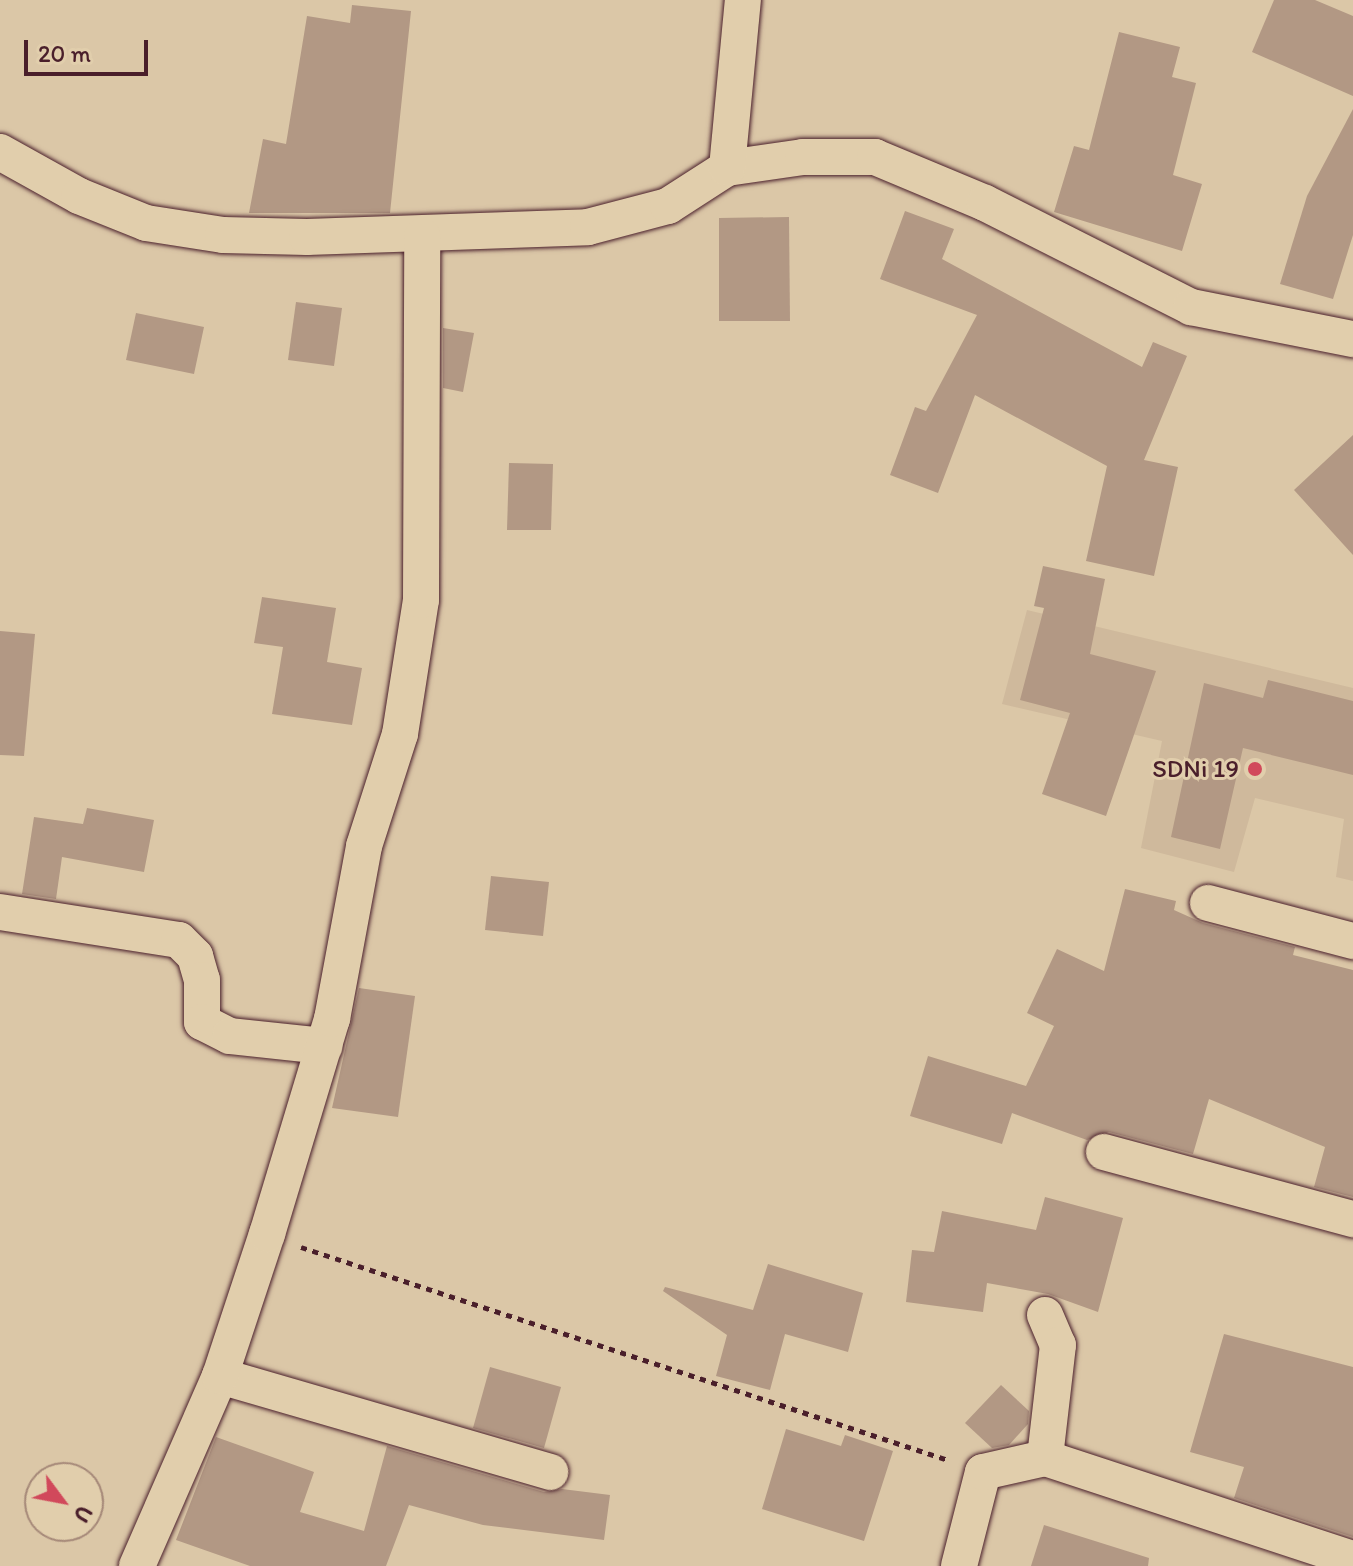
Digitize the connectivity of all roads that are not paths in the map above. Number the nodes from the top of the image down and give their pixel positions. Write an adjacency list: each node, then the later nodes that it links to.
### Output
1 (743, 0): 3 (street)
2 (0, 152): 4 (street)
3 (727, 168): 4 (street); 5 (street)
4 (422, 236): 9 (street)
5 (1353, 339)
6 (1208, 903): 8 (street)
7 (0, 912): 9 (street)
8 (1353, 941)
9 (324, 1046): 13 (street)
10 (1104, 1152): 11 (street)
11 (1353, 1219)
12 (1045, 1315): 14 (street)
13 (220, 1376): 15 (street); 17 (street)
14 (1045, 1458): 16 (street); 18 (street)
15 (550, 1472)
16 (1353, 1559)
17 (137, 1566)
18 (959, 1566)

